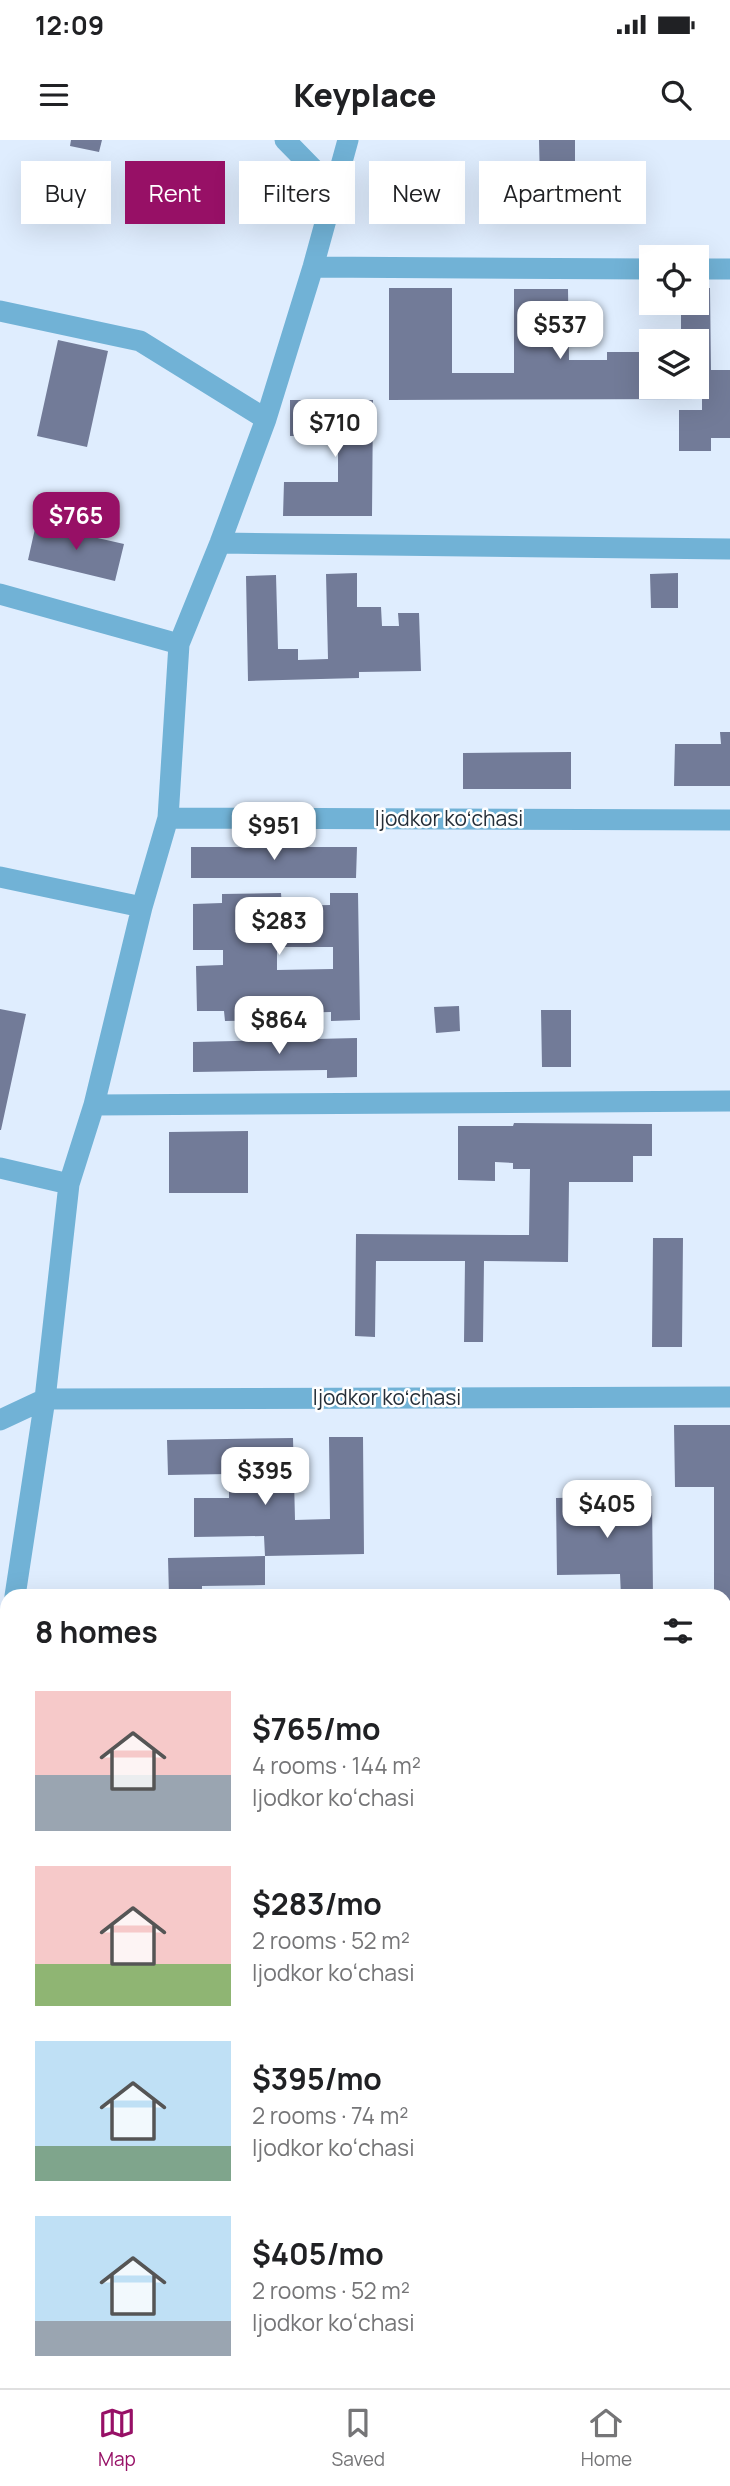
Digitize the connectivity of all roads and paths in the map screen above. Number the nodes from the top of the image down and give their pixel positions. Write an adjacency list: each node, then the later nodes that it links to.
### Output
1 (285, 140): 3 (street)
2 (348, 140): 4 (street)
3 (306, 161)
4 (342, 161)
5 (325, 224): 6 (street)
6 (313, 267): 7 (street); 11 (street)
7 (639, 269)
8 (709, 269): 9 (street)
9 (730, 269)
10 (0, 311): 11 (street)
11 (266, 419): 12 (street)
12 (220, 543): 13 (street); 15 (street)
13 (730, 550)
14 (0, 594): 15 (street)
15 (178, 644): 16 (street)
16 (168, 818): 17 (street, Ijodkor koʻchasi); 19 (street)
17 (730, 820)
18 (0, 877): 19 (street)
19 (142, 907): 21 (street)
20 (730, 1101): 21 (street)
21 (94, 1105): 23 (street)
22 (0, 1168): 23 (street)
23 (69, 1184): 25 (street)
24 (730, 1397): 25 (street, Ijodkor koʻchasi)
25 (45, 1399): 26 (street, Ijodkor koʻchasi); 27 (street)
26 (0, 1420)
27 (16, 1589)

